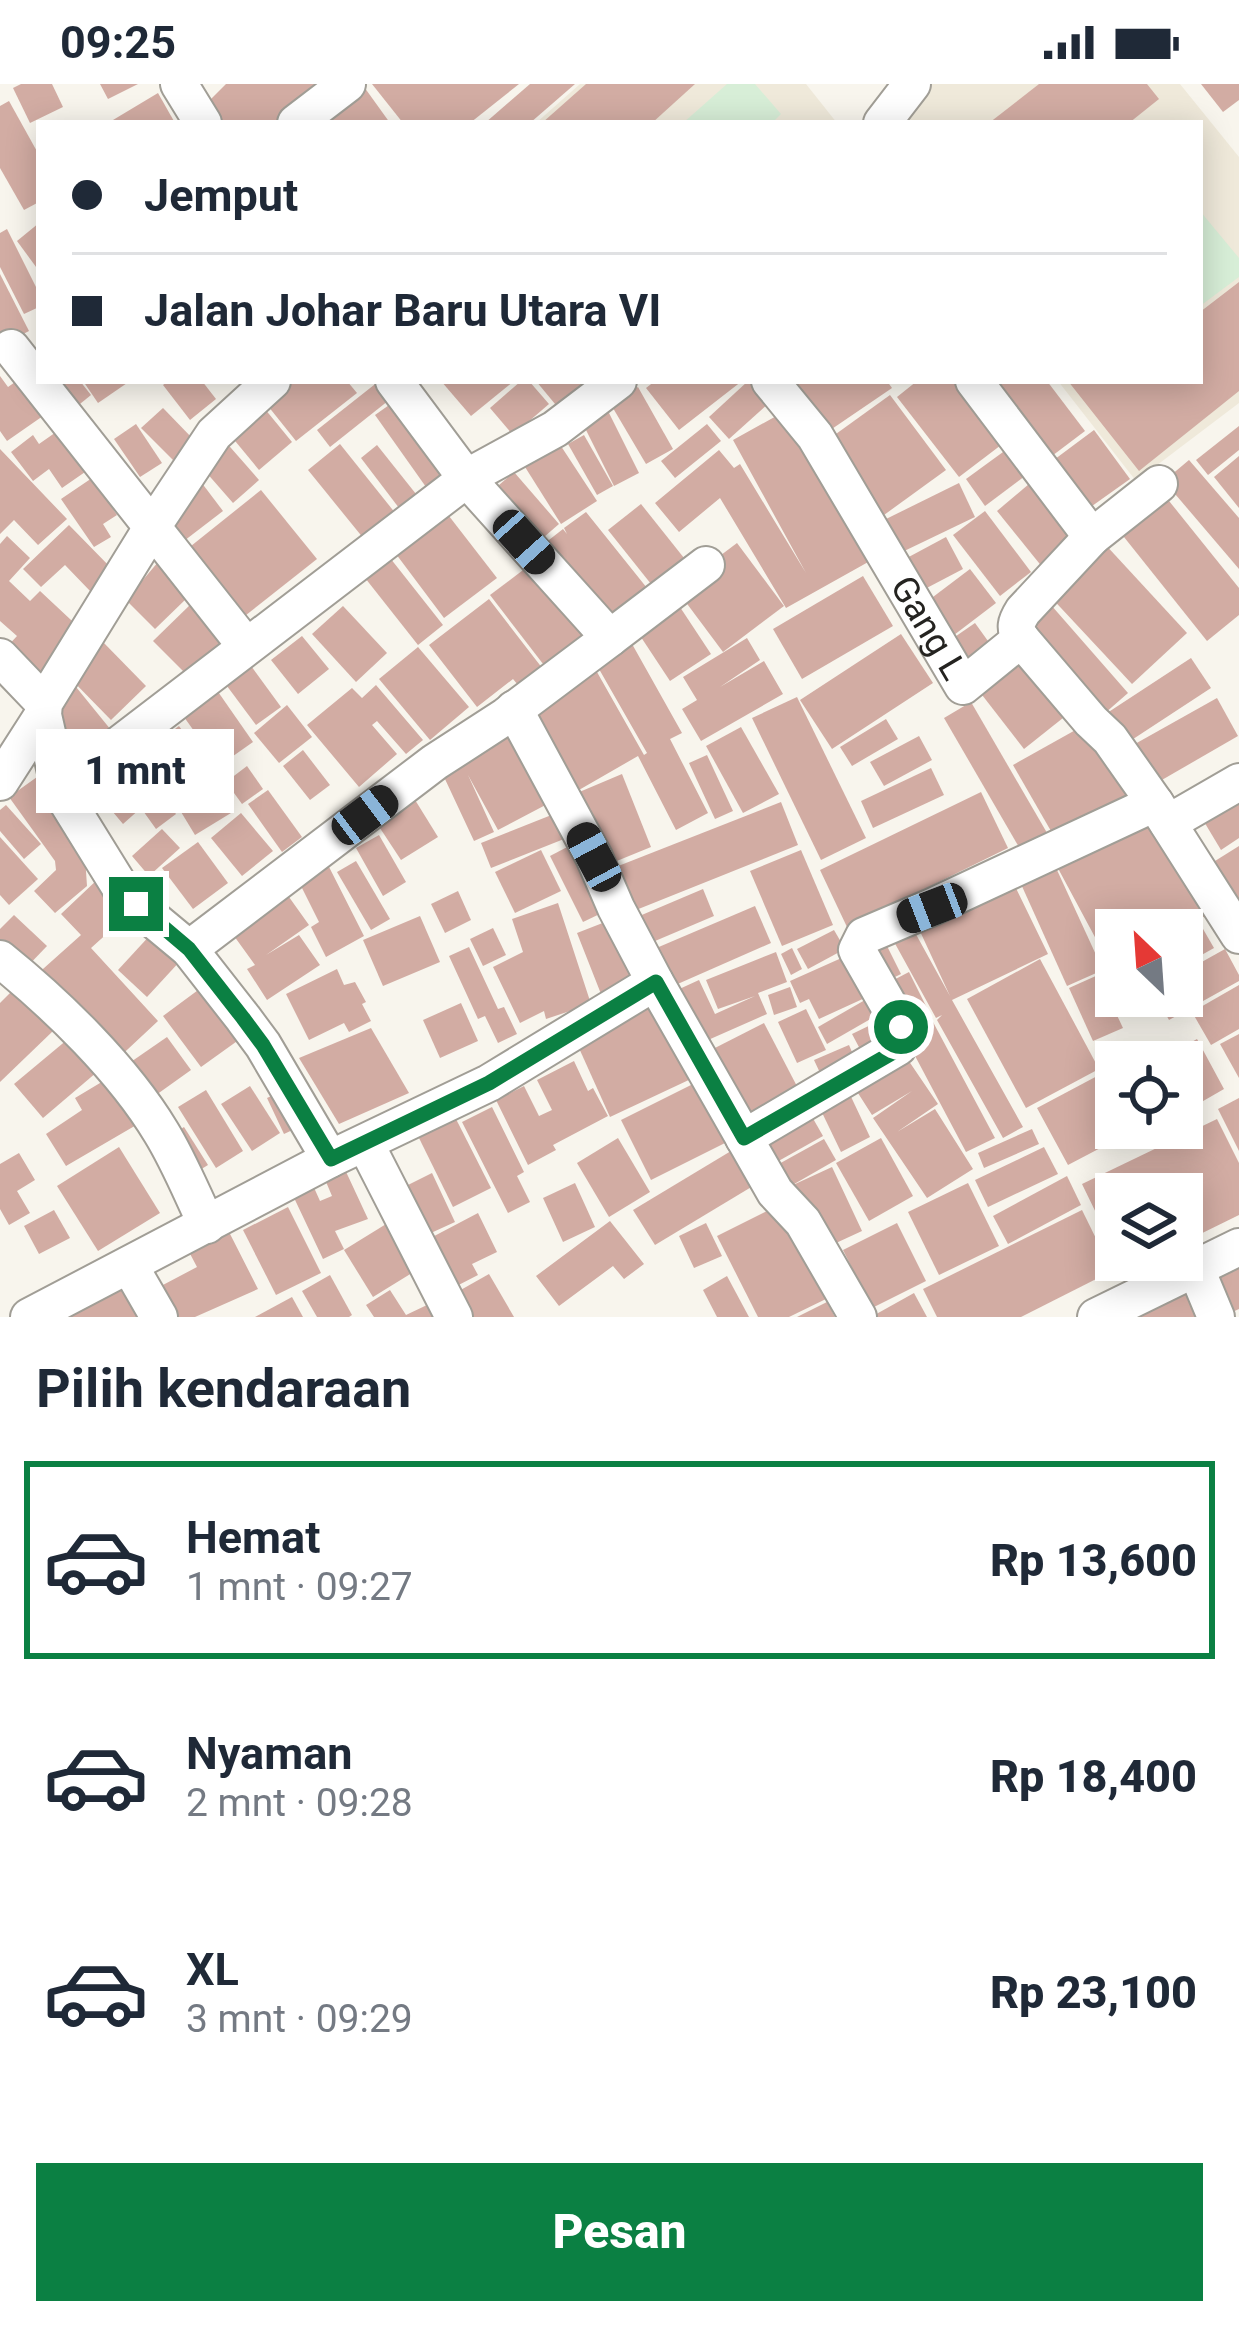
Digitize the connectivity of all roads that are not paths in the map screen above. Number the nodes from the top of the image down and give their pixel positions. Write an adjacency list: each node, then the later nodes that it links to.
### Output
1 (179, 84): 4 (street)
2 (347, 84): 5 (street)
3 (912, 84): 6 (street)
4 (201, 120)
5 (300, 120)
6 (884, 120)
7 (17, 343): 8 (street)
8 (36, 369)
9 (47, 384): 17 (street)
10 (269, 384): 17 (street)
11 (396, 384): 15 (street)
12 (614, 384): 15 (street)
13 (772, 384): 21 (street, Gang L)
14 (976, 384): 18 (street)
15 (467, 479): 20 (street); 22 (street)
16 (1159, 484): 18 (street)
17 (152, 528): 22 (street); 24 (street)
18 (1092, 537): 21 (street)
19 (706, 565): 20 (street)
20 (610, 638): 25 (street)
21 (1022, 639): 29 (street, Gang L)
22 (246, 646): 28 (street)
23 (0, 657): 24 (street)
24 (44, 709): 26 (street); 28 (street)
25 (514, 709): 31 (street); 33 (street)
26 (0, 782)
27 (1239, 782): 29 (street)
28 (60, 790): 31 (street)
29 (1161, 813): 30 (street, Gang L); 34 (street)
30 (1239, 934)
31 (189, 949): 36 (street)
32 (0, 959): 37 (street)
33 (656, 982): 34 (street); 35 (street)
34 (744, 1138): 46 (street)
35 (365, 1143): 36 (street); 45 (street)
36 (331, 1159): 37 (street)
37 (207, 1225): 39 (street)
38 (1239, 1247): 40 (street)
39 (129, 1265): 43 (street); 44 (street)
40 (1203, 1265)
41 (1171, 1281): 47 (street)
42 (1201, 1281): 48 (street)
43 (29, 1317)
44 (159, 1317)
45 (454, 1317)
46 (858, 1317)
47 (1096, 1317)
48 (1216, 1317)

